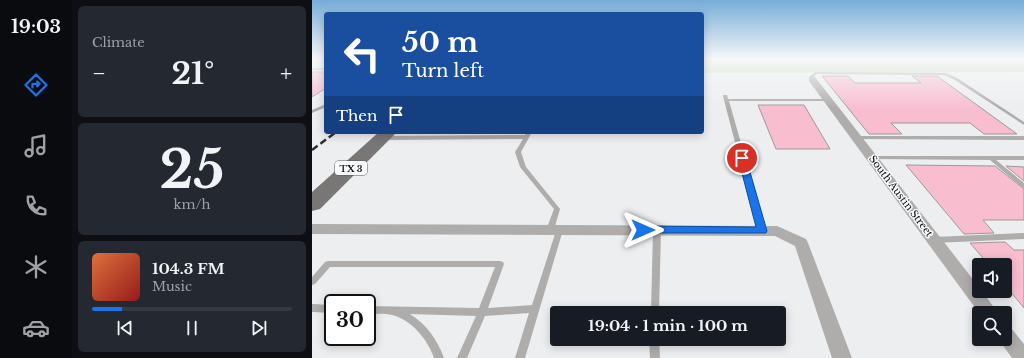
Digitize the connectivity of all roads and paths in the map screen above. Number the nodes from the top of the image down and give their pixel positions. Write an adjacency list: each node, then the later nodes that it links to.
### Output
1 (813, 76): 3 (lane)
2 (949, 76): 7 (lane)
3 (812, 79): 4 (street, South Austin Street)
4 (828, 100): 10 (street, South Austin Street); 20 (lane)
5 (324, 105): 6 (lane)
6 (312, 112)
7 (1024, 124)
8 (386, 135): 9 (lane); 16 (main road, TX 3)
9 (528, 135): 18 (lane)
10 (857, 138): 11 (lane); 12 (street, South Austin Street)
11 (1024, 138)
12 (872, 158): 14 (lane); 22 (street, South Austin Street)
13 (1024, 158): 14 (lane)
14 (992, 159): 15 (lane)
15 (1024, 186)
16 (312, 204)
17 (312, 229): 18 (street)
18 (555, 230): 19 (street); 28 (lane)
19 (657, 230): 20 (street); 24 (lane)
20 (762, 231): 38 (street)
21 (1024, 236): 22 (lane)
22 (934, 240): 25 (street, South Austin Street)
23 (312, 282): 31 (lane)
24 (655, 306)
25 (984, 306)
26 (312, 308): 27 (lane)
27 (324, 309)
28 (535, 309): 31 (lane); 36 (lane)
29 (376, 310): 30 (lane)
30 (388, 310): 31 (lane); 34 (lane)
31 (482, 312): 35 (lane)
32 (1012, 343): 39 (street)
33 (654, 346): 37 (lane)
34 (439, 358)
35 (462, 358)
36 (520, 358)
37 (655, 358)
38 (842, 358)
39 (1024, 358)

